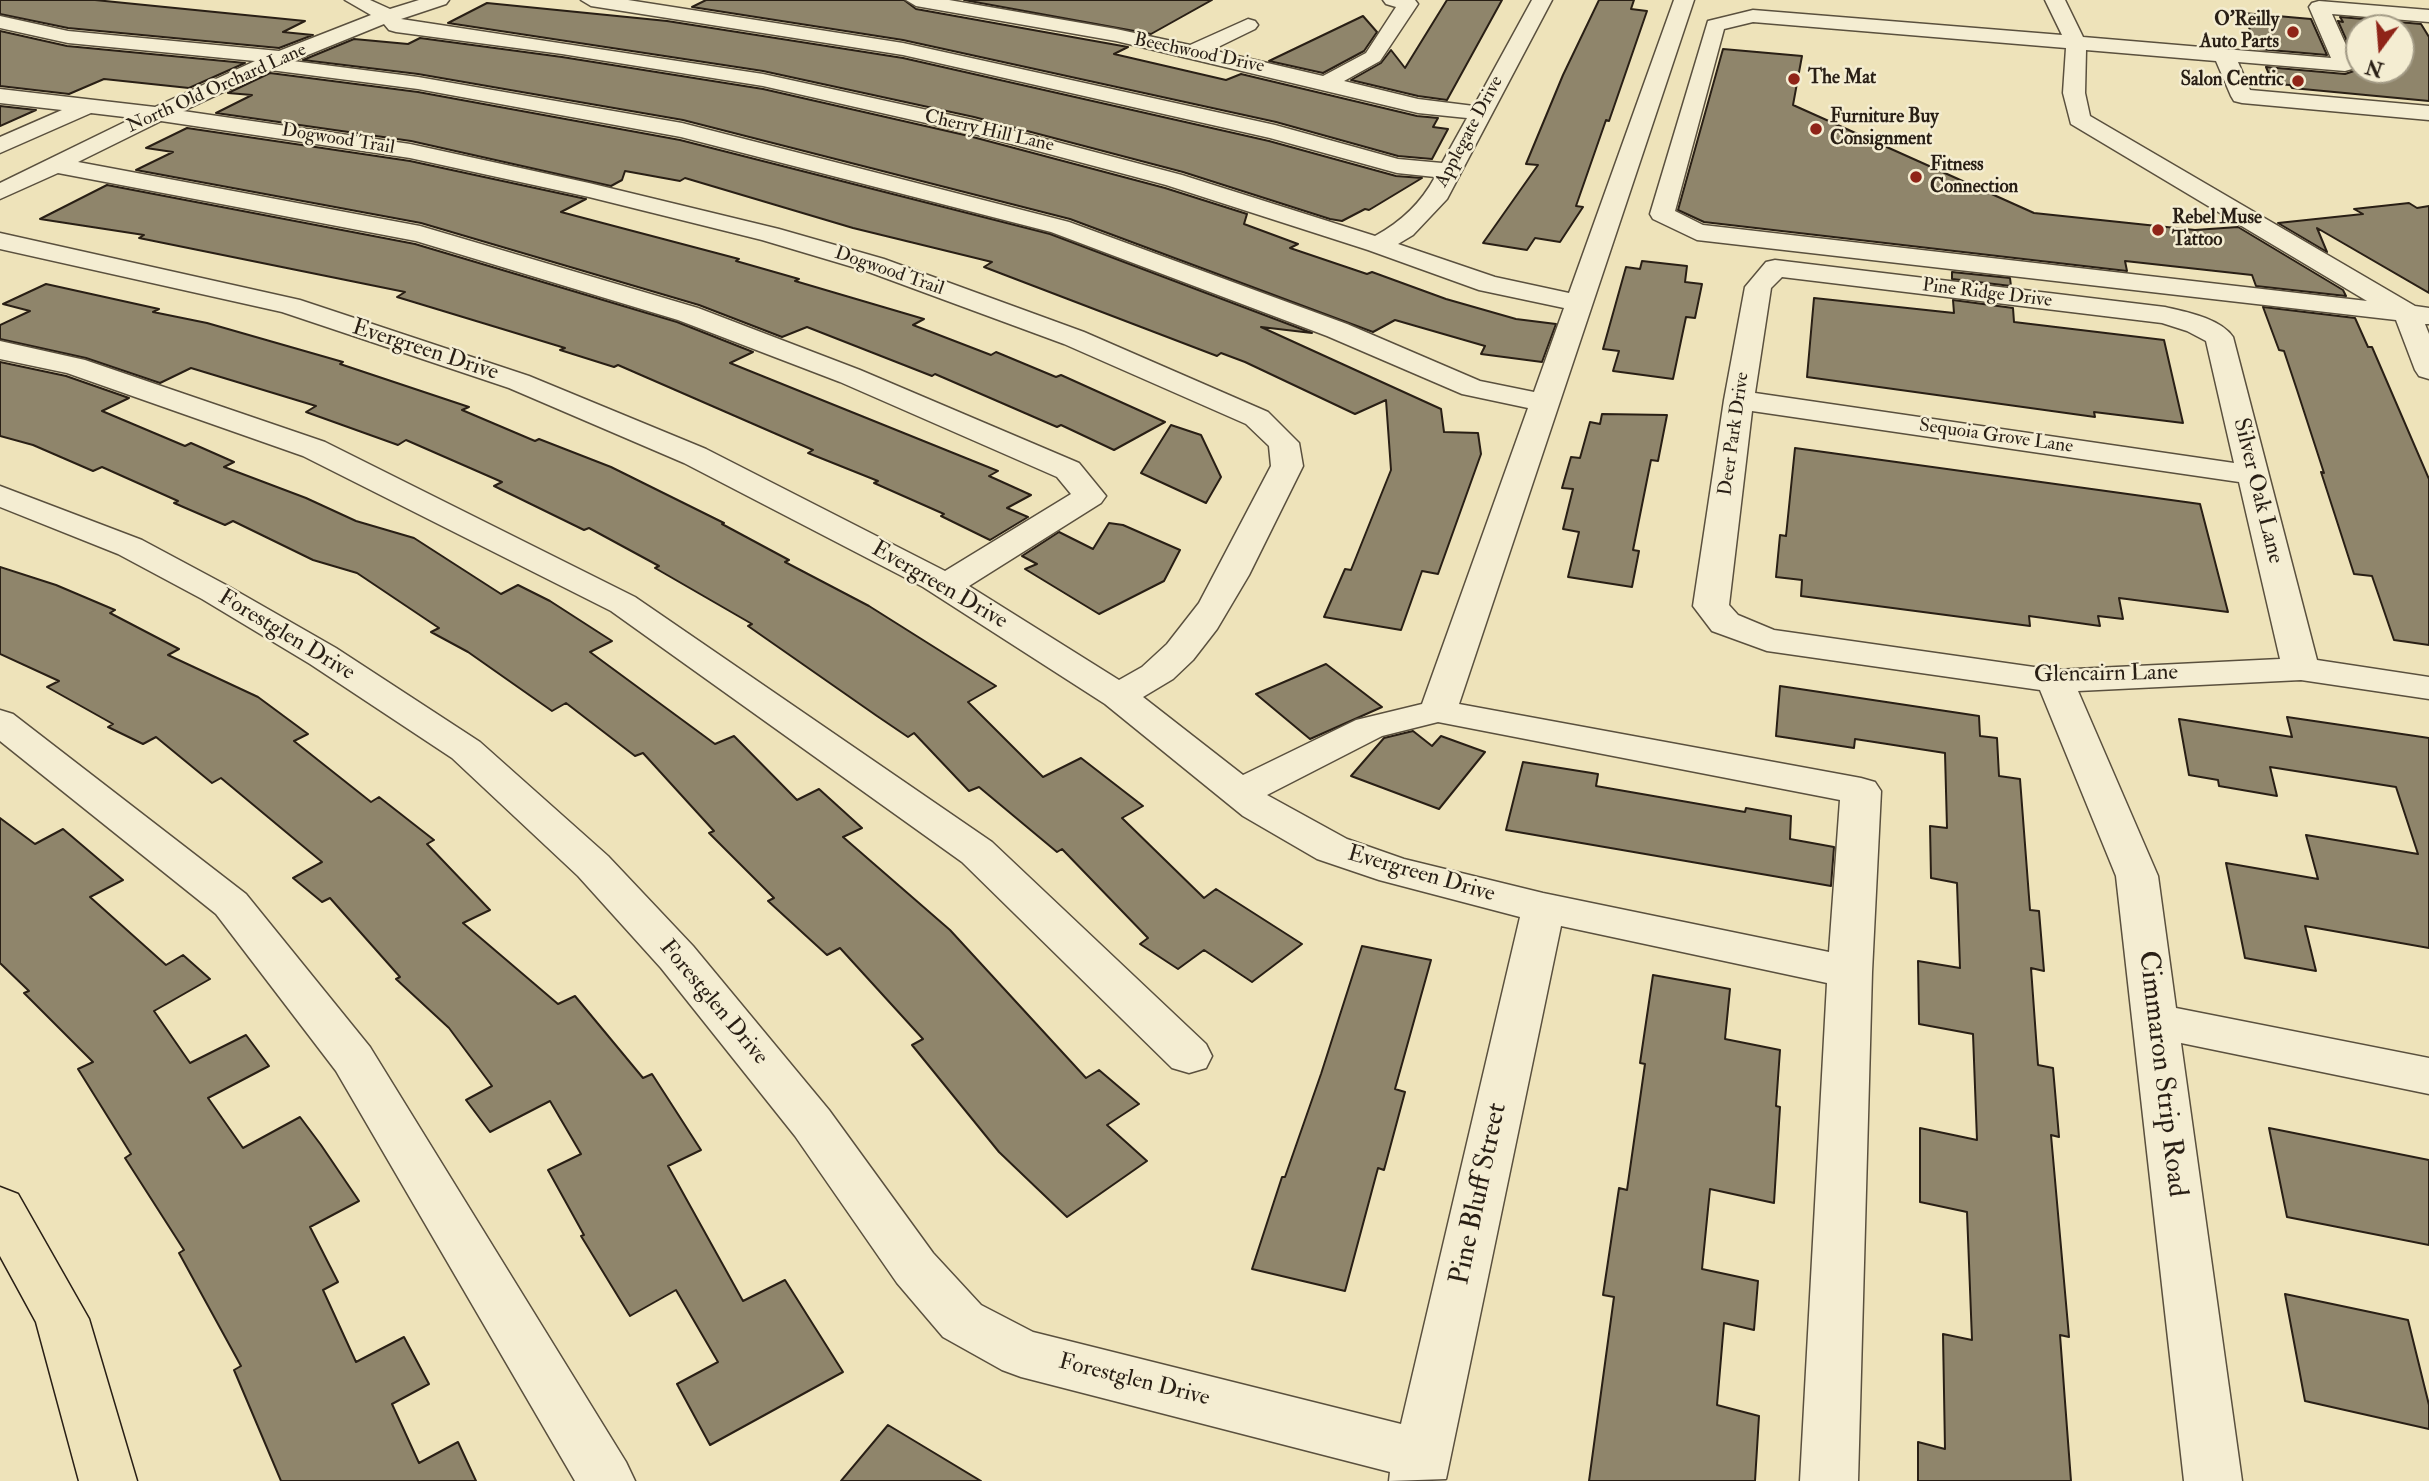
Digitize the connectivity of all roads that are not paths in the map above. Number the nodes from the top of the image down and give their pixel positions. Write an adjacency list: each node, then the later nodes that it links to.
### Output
1 (355, 0): 10 (street, Cherry Hill Lane)
2 (439, 0): 10 (street, North Old Orchard Lane)
3 (592, 0): 29 (street)
4 (916, 0): 18 (street, Beechwood Drive)
5 (1393, 0): 21 (street)
6 (1542, 0): 24 (street, Applegate Drive)
7 (1684, 0): 34 (street)
8 (2056, 0): 17 (street)
9 (1883, 6): 15 (street)
10 (387, 16): 20 (street, North Old Orchard Lane); 32 (street, Cherry Hill Lane)
11 (1959, 16): 14 (street)
12 (2429, 16): 19 (street)
13 (0, 22): 20 (street)
14 (2034, 22)
15 (1837, 23): 17 (street); 36 (street)
16 (1248, 25): 18 (street)
17 (2076, 43): 19 (street); 36 (street)
18 (1192, 52): 21 (street, Beechwood Drive)
19 (2224, 55): 25 (street)
20 (277, 61): 26 (street, North Old Orchard Lane); 40 (street)
21 (1325, 83): 24 (street, Beechwood Drive)
22 (0, 96): 23 (street, Dogwood Trail)
23 (88, 106): 26 (street, Dogwood Trail); 27 (street)
24 (1481, 113): 29 (street, Applegate Drive)
25 (2429, 113)
26 (159, 114): 28 (street, North Old Orchard Lane); 48 (street, Dogwood Trail)
27 (0, 146)
28 (55, 165): 30 (street, North Old Orchard Lane); 43 (street)
29 (1449, 171): 32 (street, Applegate Drive)
30 (0, 192)
31 (0, 242): 43 (street, Evergreen Drive)
32 (1377, 244): 34 (street, Cherry Hill Lane)
33 (1775, 268): 35 (street, Pine Ridge Drive); 39 (street, Deer Park Drive)
34 (1580, 303): 40 (street)
35 (2197, 325): 41 (street, Silver Oak Lane)
36 (2420, 326): 38 (street)
37 (0, 350): 55 (street)
38 (2429, 370)
39 (1739, 400): 41 (street, Sequoia Grove Lane); 44 (street, Deer Park Drive)
40 (1545, 402): 49 (street)
41 (2253, 475): 45 (street, Silver Oak Lane)
42 (0, 496): 58 (street, Forestglen Drive)
43 (945, 586): 48 (street, Evergreen Drive)
44 (1711, 606): 46 (street, Glencairn Lane)
45 (2301, 669): 46 (street, Glencairn Lane); 47 (street, Glencairn Lane)
46 (2055, 681): 54 (street, Cimmaron Strip Road)
47 (2429, 688)
48 (1118, 696): 51 (street, Evergreen Drive)
49 (1438, 711): 51 (street); 53 (street)
50 (0, 722): 60 (street)
51 (1239, 793): 52 (street, Evergreen Drive)
52 (1543, 908): 53 (street, Evergreen Drive); 58 (street, Pine Bluff Street)
53 (1850, 972): 61 (street)
54 (2155, 1021): 56 (street); 62 (street, Cimmaron Strip Road)
55 (1189, 1055)
56 (2429, 1076)
57 (0, 1208): 59 (main road)
58 (1420, 1468)
59 (108, 1481)
60 (606, 1481)
61 (1829, 1481)
62 (2213, 1481)

